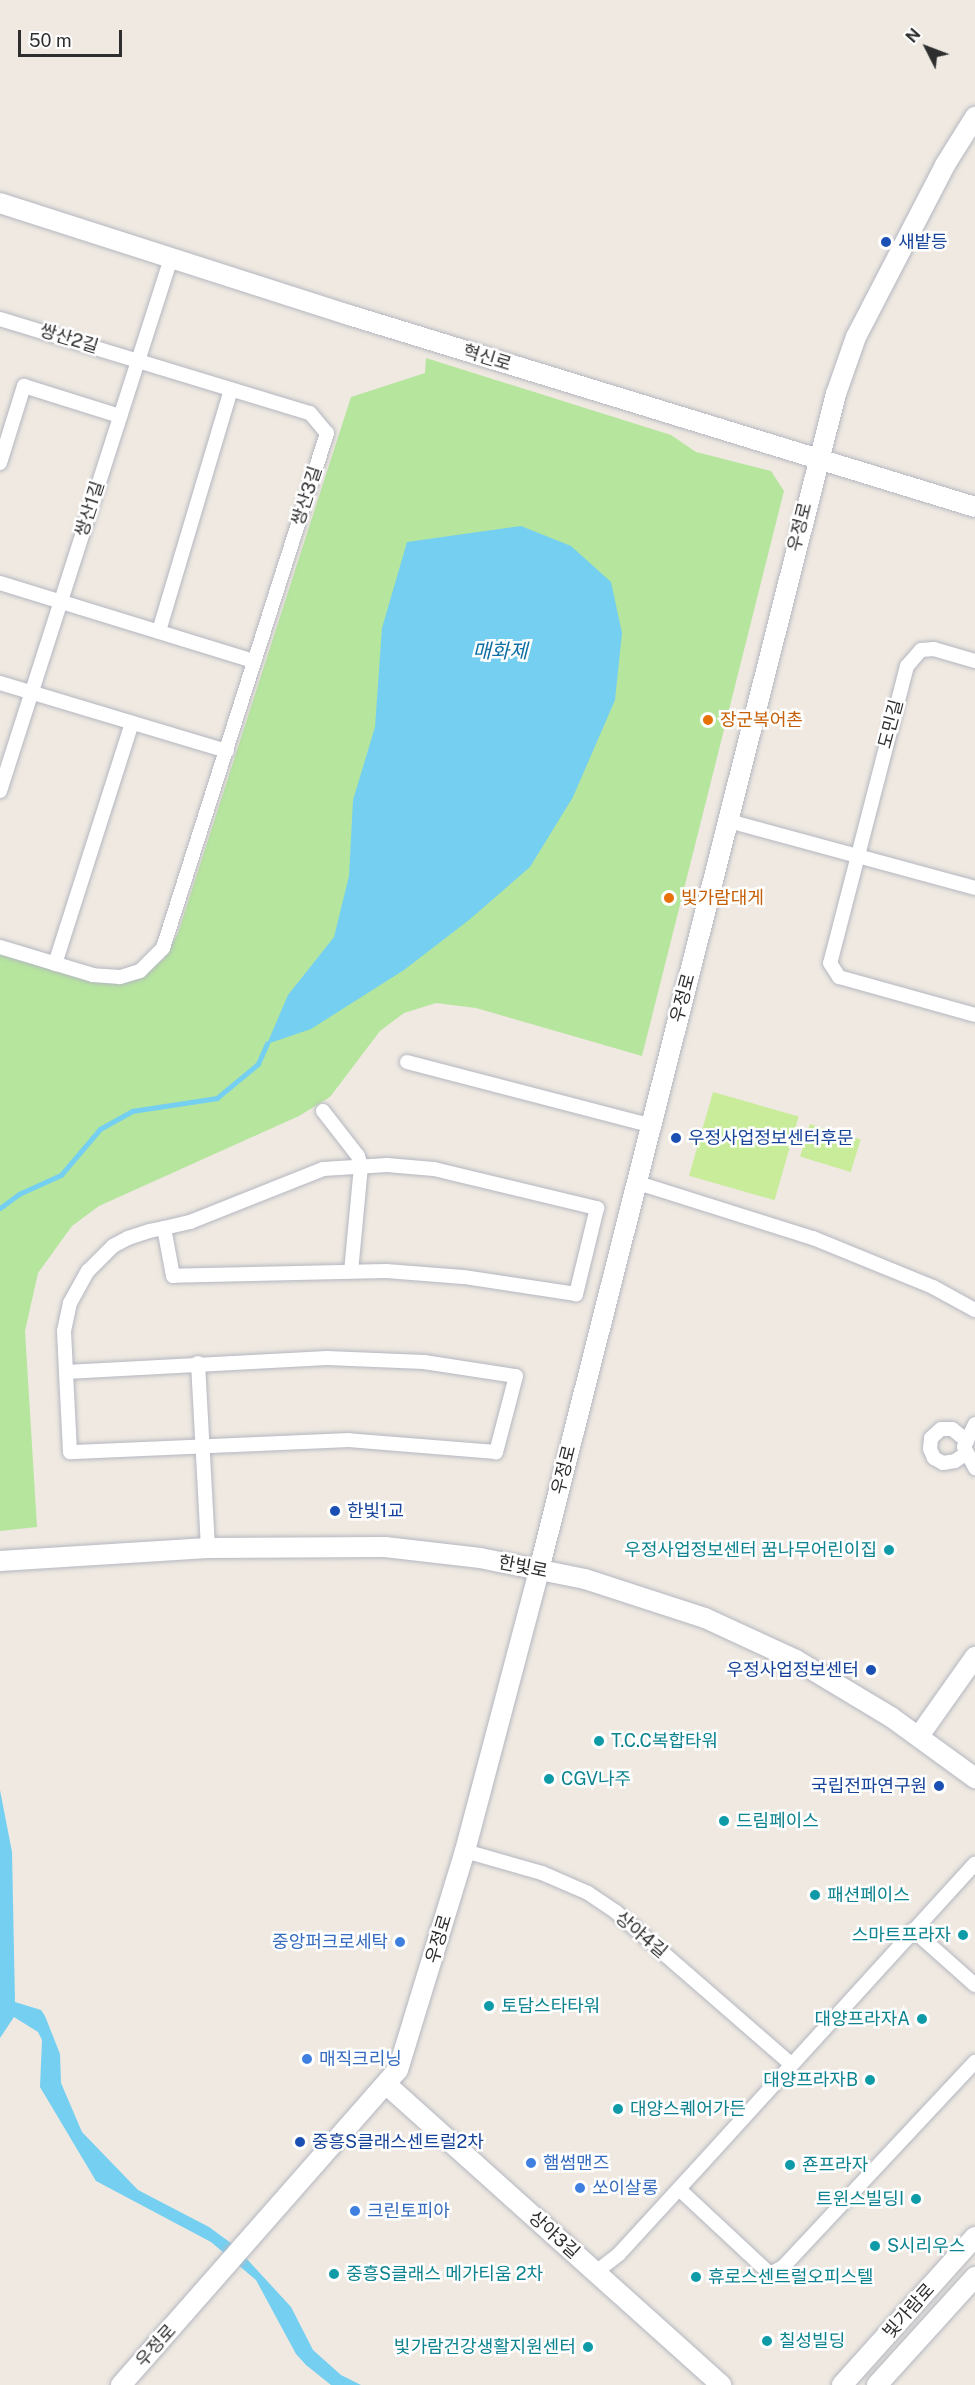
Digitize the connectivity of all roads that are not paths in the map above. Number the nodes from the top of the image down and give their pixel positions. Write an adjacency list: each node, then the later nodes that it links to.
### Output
1 (975, 117): 8 (street, 우정로)
2 (0, 203): 3 (street, 혁신로)
3 (171, 258): 5 (street, 쌍산1길); 8 (street, 혁신로)
4 (0, 319): 5 (street, 쌍산2길)
5 (138, 360): 6 (street, 쌍산3길); 7 (street, 쌍산1길)
6 (231, 389): 13 (street); 14 (street, 쌍산3길)
7 (120, 416): 9 (street); 12 (street, 쌍산1길)
8 (817, 458): 10 (street, 혁신로); 21 (street, 우정로)
9 (0, 463)
10 (975, 507)
11 (0, 583): 12 (street)
12 (61, 602): 13 (street); 17 (street, 쌍산1길)
13 (159, 632): 14 (street)
14 (254, 661): 19 (street, 쌍산3길)
15 (975, 661): 22 (street, 도민길)
16 (0, 683): 17 (street)
17 (31, 693): 18 (street); 20 (street, 쌍산1길)
18 (132, 723): 19 (street); 25 (street)
19 (227, 751): 25 (street, 쌍산3길)
20 (0, 791)
21 (729, 821): 22 (street); 29 (street, 우정로)
22 (856, 856): 23 (street); 26 (street, 도민길)
23 (975, 888)
24 (0, 946): 25 (street, 쌍산3길)
25 (55, 964)
26 (975, 1015)
27 (406, 1062): 29 (street)
28 (323, 1111): 30 (street)
29 (650, 1125): 31 (street, 우정로)
30 (360, 1166): 32 (street); 33 (street); 33 (street)
31 (635, 1182): 34 (street); 42 (street, 우정로)
32 (164, 1227): 33 (street); 36 (street)
33 (351, 1271)
34 (975, 1310)
35 (198, 1363): 36 (street); 38 (street); 38 (street)
36 (66, 1372): 38 (street)
37 (975, 1424): 39 (street)
38 (203, 1444): 40 (street)
39 (975, 1468)
40 (208, 1548): 41 (street, 한빛로); 42 (street, 한빛로)
41 (0, 1561)
42 (539, 1570): 44 (street, 한빛로); 46 (street, 우정로)
43 (975, 1657): 44 (street)
44 (920, 1736): 45 (street, 한빛로)
45 (975, 1778)
46 (465, 1851): 51 (street, 상야4길); 52 (street, 우정로)
47 (975, 1863): 48 (street)
48 (913, 1930): 49 (street); 51 (street)
49 (975, 1984)
50 (975, 2062): 53 (street)
51 (791, 2064): 53 (street)
52 (387, 2085): 55 (street, 상야3길); 57 (street, 우정로)
53 (678, 2189): 55 (street)
54 (975, 2237): 59 (street, 빛가람로)
55 (596, 2272): 58 (street, 상야3길)
56 (975, 2277): 60 (street, 빛가람로)
57 (121, 2385)
58 (721, 2385)
59 (842, 2385)
60 (877, 2385)

